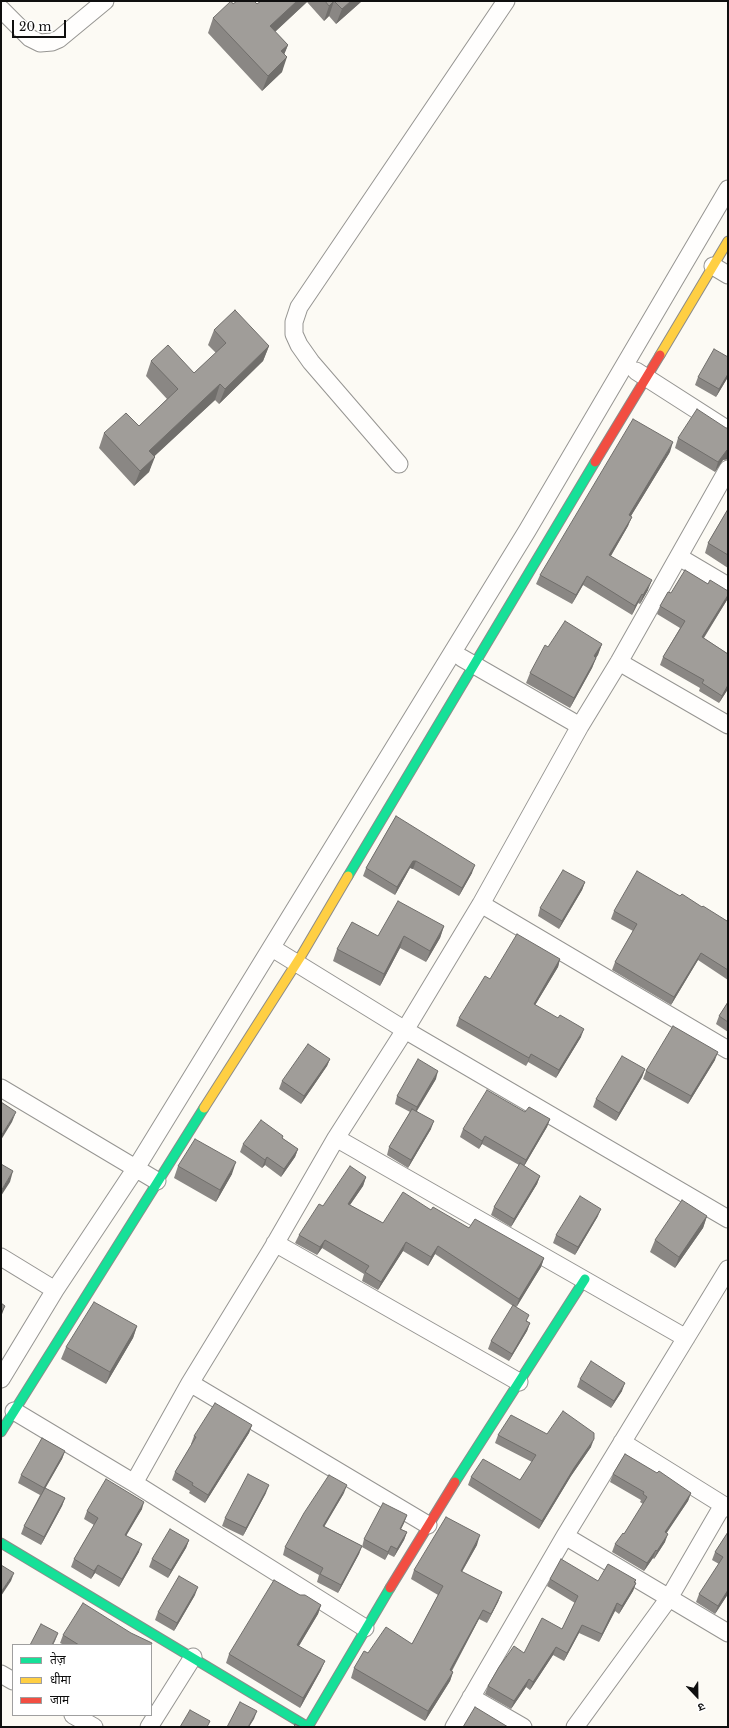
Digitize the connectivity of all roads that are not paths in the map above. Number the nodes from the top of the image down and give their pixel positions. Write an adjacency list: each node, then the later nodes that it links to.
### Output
1 (105, 1): 3 (street)
2 (506, 1): 11 (street)
3 (1, 9)
4 (728, 189): 8 (street)
5 (728, 241): 6 (street)
6 (713, 266): 7 (street); 9 (street)
7 (728, 275)
8 (626, 364): 9 (street); 15 (street)
9 (646, 378): 10 (street); 17 (street)
10 (728, 430)
11 (399, 464)
12 (728, 469): 13 (street)
13 (679, 557): 14 (street); 16 (street)
14 (728, 586)
15 (452, 652): 17 (street); 21 (street)
16 (619, 662): 18 (street); 19 (street)
17 (473, 664): 19 (street); 22 (street)
18 (728, 725)
19 (580, 726): 20 (street)
20 (481, 904): 23 (street); 24 (street)
21 (272, 948): 22 (street); 27 (street)
22 (296, 964): 23 (street); 28 (street)
23 (405, 1030): 26 (street); 29 (street)
24 (728, 1050)
25 (1, 1088): 27 (street)
26 (336, 1138): 30 (street); 33 (street)
27 (136, 1168): 28 (street); 34 (street)
28 (157, 1181): 39 (street)
29 (728, 1219)
30 (275, 1243): 37 (street); 38 (street)
31 (1, 1257): 34 (street)
32 (728, 1269): 35 (street)
33 (584, 1280): 35 (street); 37 (street)
34 (55, 1290): 36 (street)
35 (686, 1338): 41 (street)
36 (1, 1379)
37 (519, 1382): 44 (street)
38 (190, 1383): 42 (street); 44 (street)
39 (14, 1410): 40 (street); 42 (street)
40 (1, 1432)
41 (622, 1442): 43 (street); 45 (street)
42 (134, 1483): 48 (street)
43 (725, 1506): 47 (street)
44 (428, 1526): 48 (street)
45 (565, 1536): 47 (street); 53 (street)
46 (1, 1543): 50 (street)
47 (669, 1598): 49 (street); 59 (street)
48 (365, 1628): 50 (street)
49 (728, 1633)
50 (193, 1657): 56 (street)
51 (1, 1674): 52 (street)
52 (12, 1680)
53 (471, 1697): 57 (street); 58 (street)
54 (75, 1716): 55 (street)
55 (94, 1727)
56 (149, 1727)
57 (454, 1727)
58 (523, 1727)
59 (575, 1727)

